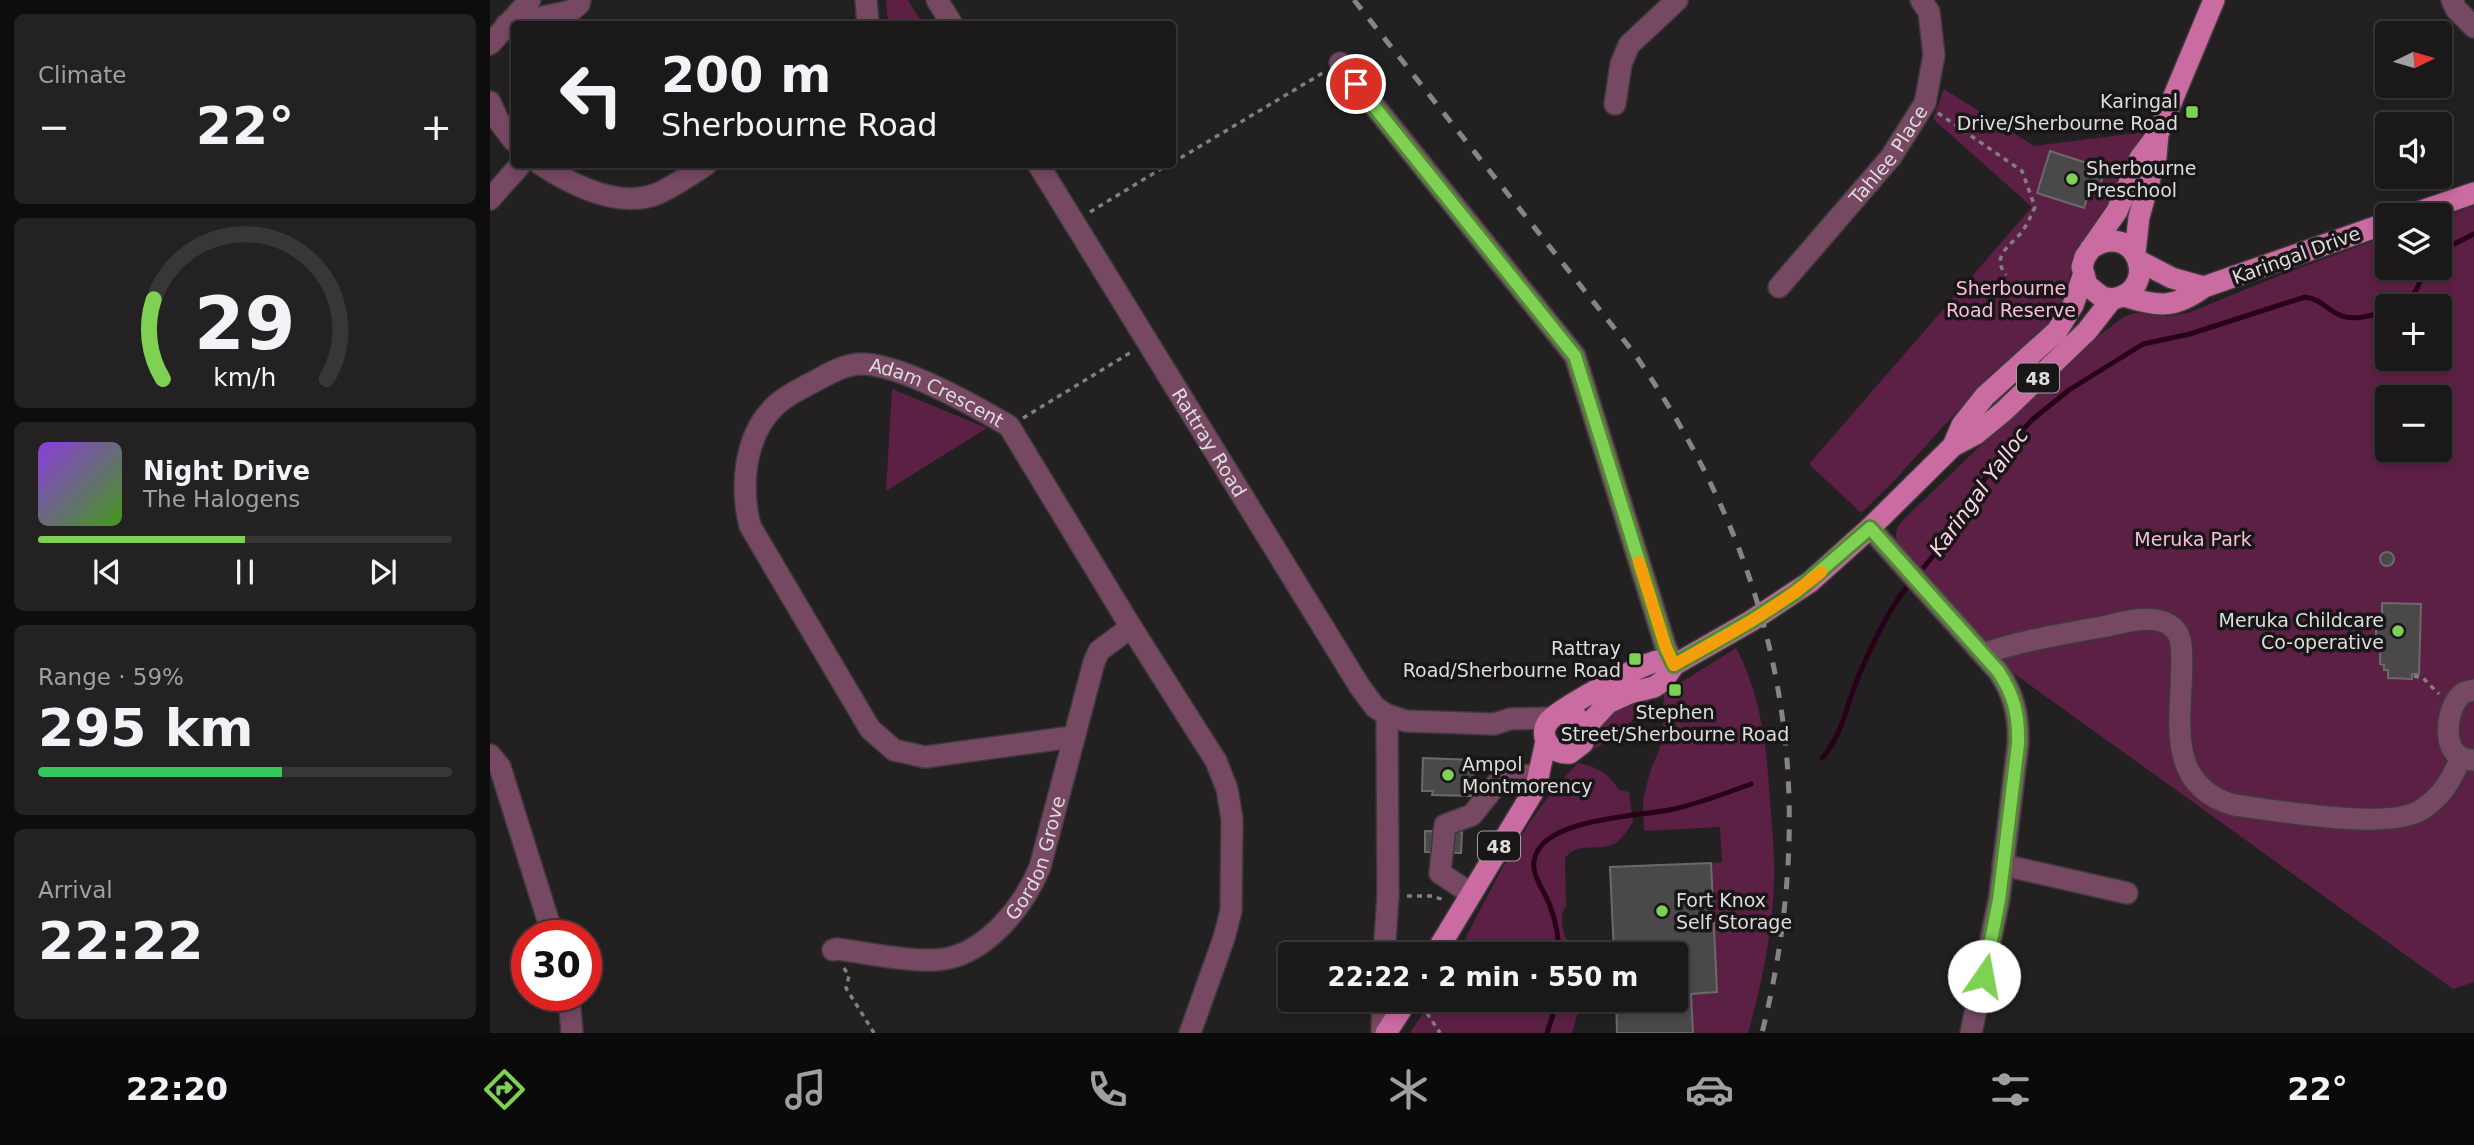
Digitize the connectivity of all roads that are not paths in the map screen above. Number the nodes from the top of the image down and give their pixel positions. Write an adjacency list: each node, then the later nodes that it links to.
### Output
1 (530, 0): 13 (street)
2 (580, 0): 9 (street)
3 (866, 0): 10 (street)
4 (937, 0): 11 (street)
5 (1678, 0): 18 (street)
6 (1921, 0): 32 (street, Tahlee Place)
7 (2214, 0): 19 (main road, 48)
8 (2452, 0): 14 (street)
9 (525, 21)
10 (868, 21)
11 (950, 21)
12 (511, 24): 13 (street)
13 (506, 25): 15 (street)
14 (2474, 27)
15 (490, 44)
16 (1340, 63): 39 (street)
17 (490, 102): 20 (street)
18 (1615, 104)
19 (2158, 134): 29 (main road, 48); 30 (main road, 48)
20 (511, 137)
21 (518, 168): 26 (street)
22 (547, 168): 23 (street)
23 (700, 168)
24 (1040, 168): 41 (street, Rattray Road)
25 (2474, 193): 27 (main road)
26 (490, 200)
27 (2445, 203)
28 (2375, 227): 33 (main road, Karingal Drive)
29 (2090, 250): 30 (main road); 31 (main road, 48)
30 (2137, 257): 33 (main road); 34 (main road, 48)
31 (2083, 276): 34 (main road); 35 (main road, 48)
32 (1779, 287)
33 (2204, 287): 34 (main road, Karingal Drive)
34 (2118, 297): 35 (main road, 48)
35 (1953, 446): 36 (main road, 48)
36 (1870, 528): 38 (street); 39 (main road, 48)
37 (1131, 627): 44 (street, Gordon Grove); 44 (street, Adam Crescent); 60 (street, Adam Crescent)
38 (1983, 654): 47 (street); 49 (street)
39 (1674, 665): 42 (main road, 48); 43 (main road, 48)
40 (2474, 690): 47 (street)
41 (1387, 715): 42 (street); 53 (street)
42 (1550, 727): 43 (main road); 45 (main road); 48 (main road, 48)
43 (1585, 728): 45 (main road, 48)
44 (1072, 737): 55 (street, Gordon Grove)
45 (1570, 753): 48 (main road, 48)
46 (490, 755): 52 (street)
47 (2467, 760)
48 (1538, 781): 51 (main road, 48); 51 (street)
49 (2003, 864): 50 (street); 62 (street)
50 (2127, 894)
51 (1466, 900): 54 (main road, 48)
52 (548, 920)
53 (1385, 942)
54 (1442, 942)
55 (833, 950)
56 (570, 1011): 59 (street)
57 (1383, 1012): 61 (street)
58 (1399, 1012): 61 (main road)
59 (572, 1033)
60 (1190, 1033)
61 (1384, 1033)
62 (1971, 1033)

